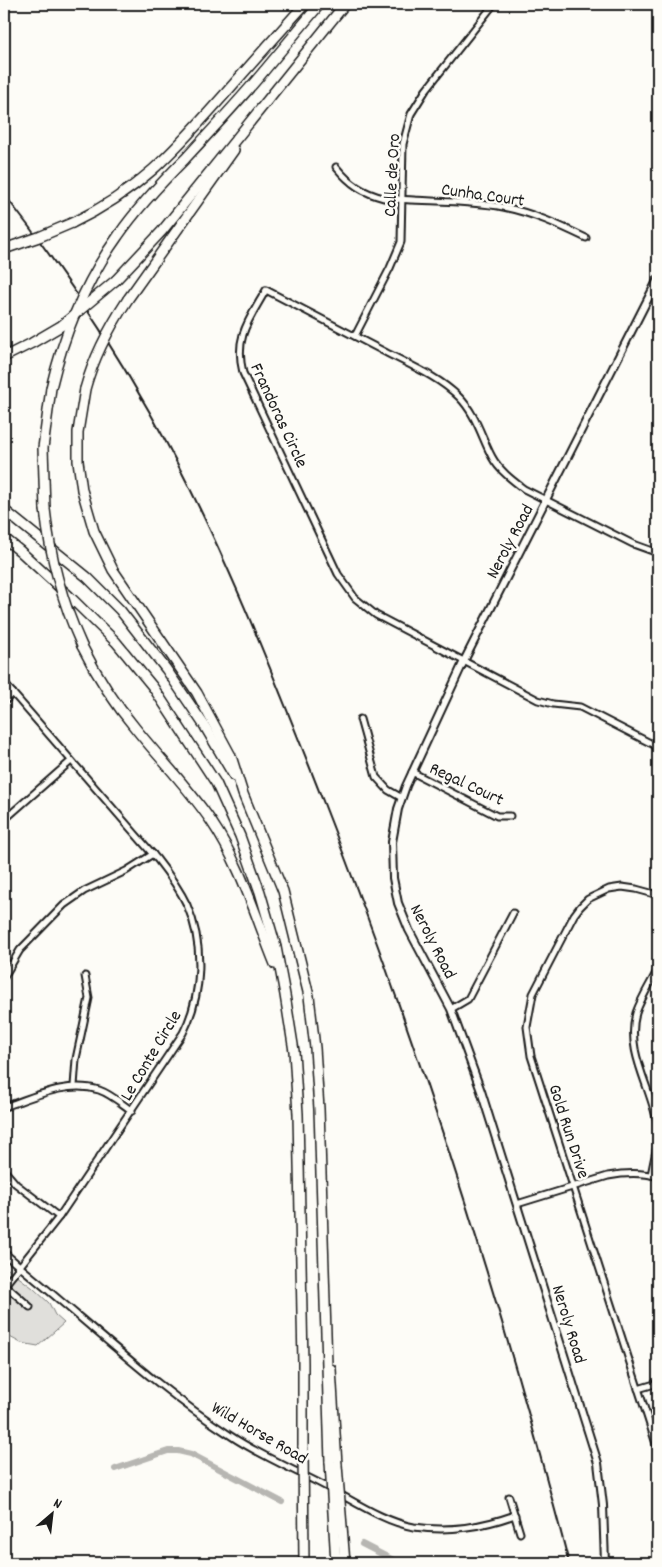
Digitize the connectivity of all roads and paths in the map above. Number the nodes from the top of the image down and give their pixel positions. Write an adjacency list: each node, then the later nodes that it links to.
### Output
1 (305, 4): 9 (highway, bridge)
2 (320, 4): 35 (highway, bridge)
3 (345, 4): 5 (highway)
4 (494, 4): 7 (street, Calle de Oro)
5 (274, 93): 12 (highway, bridge); 25 (highway, bridge)
6 (336, 167): 7 (street, Cunha Court)
7 (402, 200): 8 (street, Cunha Court); 11 (street, Calle de Oro)
8 (586, 238)
9 (4, 249)
10 (658, 279): 13 (street, Neroly Road)
11 (355, 336): 13 (street, Frandoras Circle); 17 (street, Frandoras Circle)
12 (4, 357)
13 (546, 501): 16 (street, Frandoras Circle); 17 (street, Neroly Road)
14 (4, 510): 25 (highway)
15 (4, 538): 35 (highway)
16 (658, 553)
17 (464, 661): 22 (street); 24 (street, Neroly Road)
18 (4, 683): 19 (street, Le Conte Circle)
19 (13, 693): 20 (street); 23 (street, Le Conte Circle)
20 (4, 702)
21 (360, 719): 26 (street)
22 (658, 747)
23 (71, 761): 28 (street); 29 (street, Le Conte Circle)
24 (412, 772): 26 (street, Neroly Road); 27 (street, Regal Court)
25 (243, 794): 55 (highway)
26 (402, 798): 36 (street, Neroly Road)
27 (510, 816)
28 (4, 820)
29 (154, 854): 34 (street); 40 (street, Le Conte Circle)
30 (658, 895): 46 (street, Gold Run Drive)
31 (513, 913): 36 (street)
32 (658, 969): 38 (street)
33 (85, 976): 37 (street)
34 (4, 978)
35 (283, 984): 59 (highway, bridge)
36 (451, 1009): 47 (street, Neroly Road)
37 (74, 1086): 39 (street); 40 (street)
38 (655, 1103): 41 (street)
39 (4, 1107)
40 (132, 1111): 48 (street, Le Conte Circle)
41 (658, 1128)
42 (658, 1141): 44 (street)
43 (4, 1170): 48 (street)
44 (651, 1175): 45 (street); 46 (street)
45 (658, 1177)
46 (573, 1187): 47 (street); 53 (street, Gold Run Drive)
47 (517, 1204): 62 (street, Neroly Road)
48 (60, 1217): 50 (street, Le Conte Circle)
49 (4, 1253): 50 (street, Wild Horse Road)
50 (19, 1266): 51 (street, Le Conte Circle); 57 (street, Wild Horse Road)
51 (30, 1307)
52 (658, 1383): 53 (street)
53 (638, 1389): 54 (street, Gold Run Drive)
54 (658, 1450)
55 (334, 1464): 60 (highway, bridge); 61 (highway, bridge)
56 (509, 1496): 57 (street)
57 (515, 1515): 58 (street)
58 (520, 1533)
59 (304, 1563)
60 (336, 1563)
61 (345, 1563)
62 (605, 1563)

